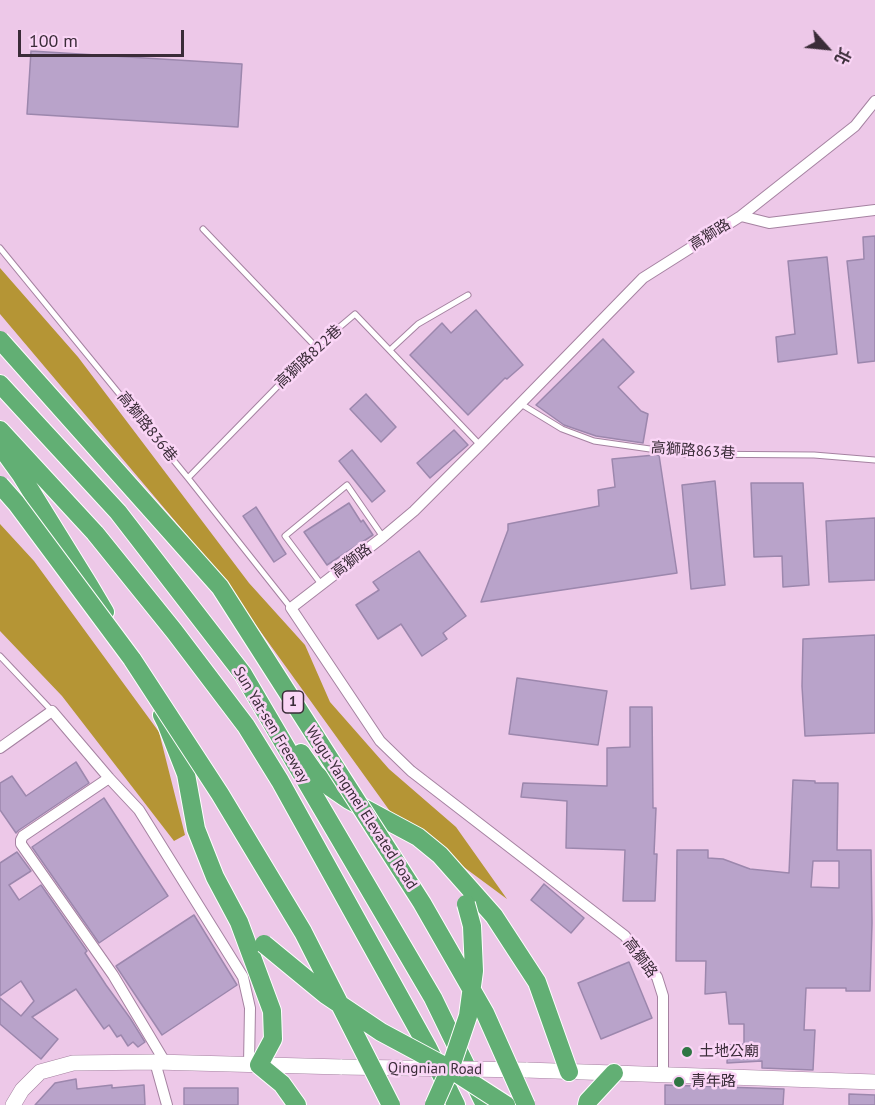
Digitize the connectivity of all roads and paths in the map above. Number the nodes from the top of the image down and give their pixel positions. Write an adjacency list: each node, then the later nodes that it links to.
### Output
1 (875, 101): 3 (street, 高獅路)
2 (875, 210): 3 (street)
3 (741, 216): 11 (street, 高獅路)
4 (203, 230): 8 (lane)
5 (0, 248): 16 (lane, 高獅路836巷)
6 (468, 295): 9 (lane)
7 (0, 340): 44 (highway, Wugu-Yangmei Elevated Road / 1, bridge)
8 (316, 347): 9 (lane, 高獅路822巷); 16 (lane, 高獅路822巷)
9 (390, 350): 13 (lane, 高獅路822巷)
10 (0, 384): 22 (highway, Sun Yat-sen Freeway / 1)
11 (520, 403): 13 (street, 高獅路); 15 (lane, 高獅路863巷)
12 (0, 430): 41 (highway, Sun Yat-sen Freeway)
13 (480, 445): 18 (street, 高獅路)
14 (0, 446): 28 (highway)
15 (875, 460)
16 (188, 478): 20 (lane, 高獅路836巷)
17 (0, 485): 39 (highway, bridge)
18 (383, 537): 19 (street, 高獅路); 19 (lane)
19 (321, 584): 20 (street, 高獅路)
20 (291, 608): 34 (street, 高獅路)
21 (0, 656): 23 (lane)
22 (243, 674): 27 (highway); 42 (highway, Sun Yat-sen Freeway / 1)
23 (52, 711): 25 (street); 26 (street)
24 (0, 733): 25 (street)
25 (4, 745)
26 (109, 778): 29 (street); 30 (street)
27 (457, 873): 31 (highway, bridge); 32 (highway)
28 (239, 922): 30 (highway); 31 (highway, bridge)
29 (160, 1062): 30 (street, Qingnian Road); 36 (street, Qingnian Road); 37 (street)
30 (254, 1065): 31 (street, Qingnian Road, bridge); 38 (highway)
31 (450, 1069): 32 (street, Qingnian Road, bridge); 40 (highway, bridge); 43 (highway, bridge)
32 (569, 1072): 33 (street, Qingnian Road)
33 (614, 1073): 34 (street, Qingnian Road); 45 (highway)
34 (663, 1075): 35 (street, Qingnian Road)
35 (875, 1082)
36 (13, 1105)
37 (167, 1105)
38 (297, 1105)
39 (391, 1105)
40 (434, 1105)
41 (456, 1105)
42 (485, 1105)
43 (506, 1105)
44 (526, 1105)
45 (587, 1105)

